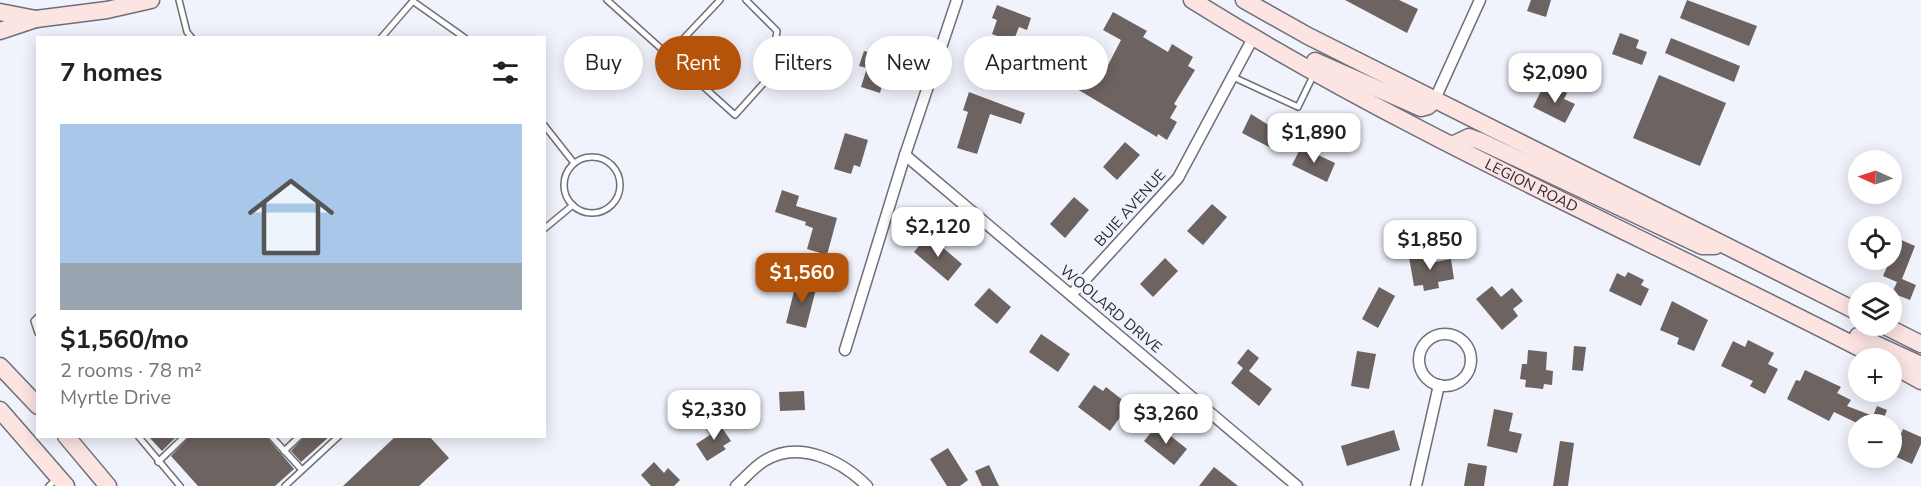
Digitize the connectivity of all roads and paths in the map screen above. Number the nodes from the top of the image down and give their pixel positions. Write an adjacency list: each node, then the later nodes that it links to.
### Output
1 (151, 0): 12 (main road)
2 (179, 0): 14 (lane)
3 (608, 0): 19 (lane)
4 (720, 0): 17 (lane)
5 (746, 0): 23 (lane)
6 (957, 0): 27 (street)
7 (1192, 0): 18 (main road, LEGION ROAD)
8 (1244, 0): 24 (main road, LEGION ROAD)
9 (1480, 0): 24 (street)
10 (413, 1): 15 (lane); 16 (lane)
11 (0, 12): 12 (main road)
12 (36, 19): 13 (main road)
13 (0, 31)
14 (190, 36)
15 (383, 36)
16 (462, 36)
17 (686, 36)
18 (1253, 38): 20 (main road, LEGION ROAD); 22 (street, BUIE AVENUE)
19 (655, 43)
20 (1296, 62): 21 (main road, LEGION ROAD); 24 (main road)
21 (1315, 72): 22 (lane); 26 (main road, LEGION ROAD)
22 (1233, 77): 32 (street, BUIE AVENUE)
23 (707, 90)
24 (1435, 99): 31 (main road, LEGION ROAD)
25 (546, 128): 28 (lane)
26 (1452, 145): 31 (main road); 34 (main road, LEGION ROAD)
27 (905, 155): 32 (street, WOOLARD DRIVE); 38 (street)
28 (574, 163): 29 (lane); 29 (lane)
29 (573, 205): 30 (lane)
30 (546, 227)
31 (1725, 245): 33 (main road, LEGION ROAD)
32 (1071, 295): 61 (street, WOOLARD DRIVE)
33 (1848, 307)
34 (1817, 326): 37 (main road, LEGION ROAD); 39 (main road)
35 (1902, 334): 36 (main road)
36 (1921, 344)
37 (1860, 348)
38 (845, 350)
39 (1921, 365)
40 (0, 366): 44 (main road)
41 (1902, 371): 42 (main road)
42 (1921, 381)
43 (1439, 386): 43 (street); 62 (street)
44 (36, 404)
45 (0, 410): 55 (main road)
46 (68, 438): 56 (main road)
47 (140, 438): 53 (lane)
48 (183, 438): 53 (lane)
49 (273, 438): 52 (lane)
50 (298, 438): 52 (lane)
51 (337, 438): 54 (lane)
52 (284, 451): 54 (lane)
53 (158, 462): 57 (lane)
54 (302, 470): 58 (lane)
55 (58, 483)
56 (108, 486)
57 (180, 486)
58 (285, 486)
59 (736, 486): 60 (street)
60 (867, 486)
61 (1296, 486)
62 (1416, 486)

